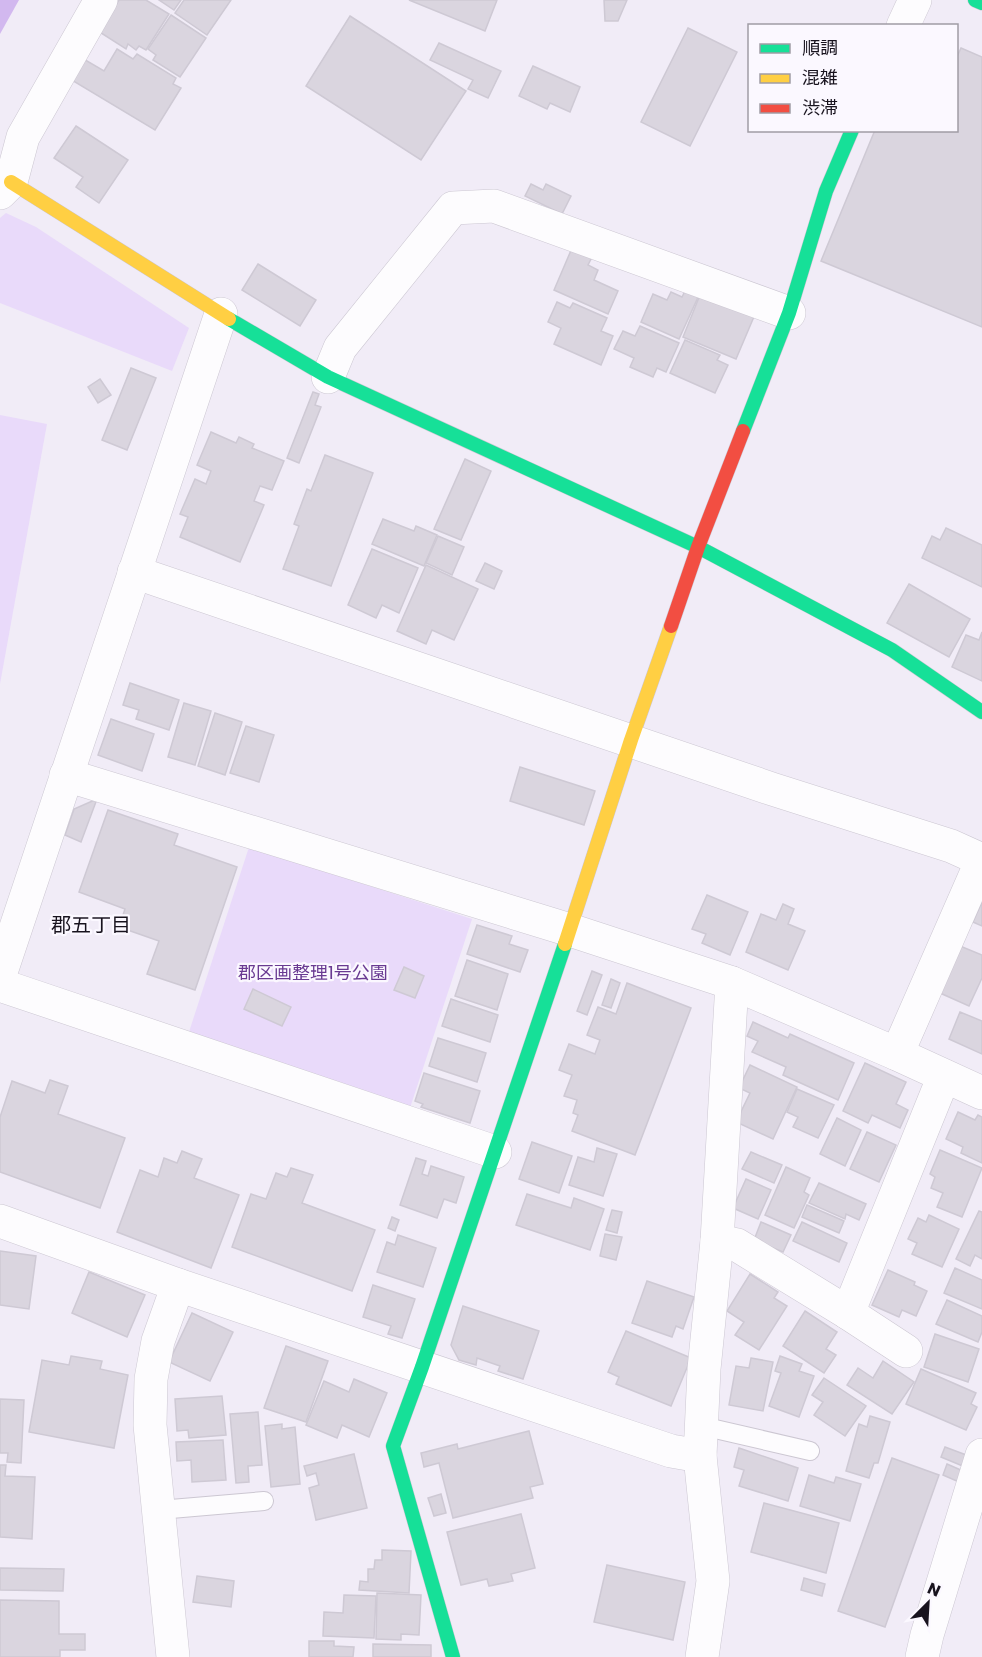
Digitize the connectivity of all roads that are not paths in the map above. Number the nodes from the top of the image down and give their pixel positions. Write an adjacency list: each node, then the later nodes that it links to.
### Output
1 (101, 0): 7 (street)
2 (915, 0): 5 (street)
3 (975, 0): 4 (main road)
4 (982, 3)
5 (904, 24)
6 (851, 132): 8 (main road)
7 (6, 188): 9 (main road)
8 (789, 313): 10 (street); 11 (main road)
9 (221, 314): 10 (main road); 12 (street)
10 (328, 377): 11 (main road)
11 (698, 547): 13 (main road); 14 (main road)
12 (134, 572): 14 (street); 15 (street)
13 (982, 712)
14 (631, 740): 16 (street); 17 (main road)
15 (66, 775): 17 (street); 18 (street)
16 (982, 860): 21 (street)
17 (570, 930): 19 (street); 24 (main road)
18 (0, 975)
19 (732, 983): 21 (street); 26 (street)
20 (0, 985): 24 (street)
21 (897, 1054): 22 (street)
22 (944, 1076): 23 (street); 28 (street)
23 (982, 1093)
24 (495, 1152): 30 (main road)
25 (0, 1221): 27 (street)
26 (717, 1241): 28 (street); 31 (street)
27 (178, 1285): 30 (street); 35 (street)
28 (848, 1313): 29 (street)
29 (906, 1351)
30 (422, 1366): 31 (street); 37 (main road)
31 (701, 1441): 32 (lane); 38 (street)
32 (810, 1451)
33 (982, 1455): 39 (street)
34 (264, 1501): 35 (lane)
35 (159, 1510): 36 (street)
36 (173, 1657)
37 (453, 1657)
38 (702, 1657)
39 (922, 1657)

